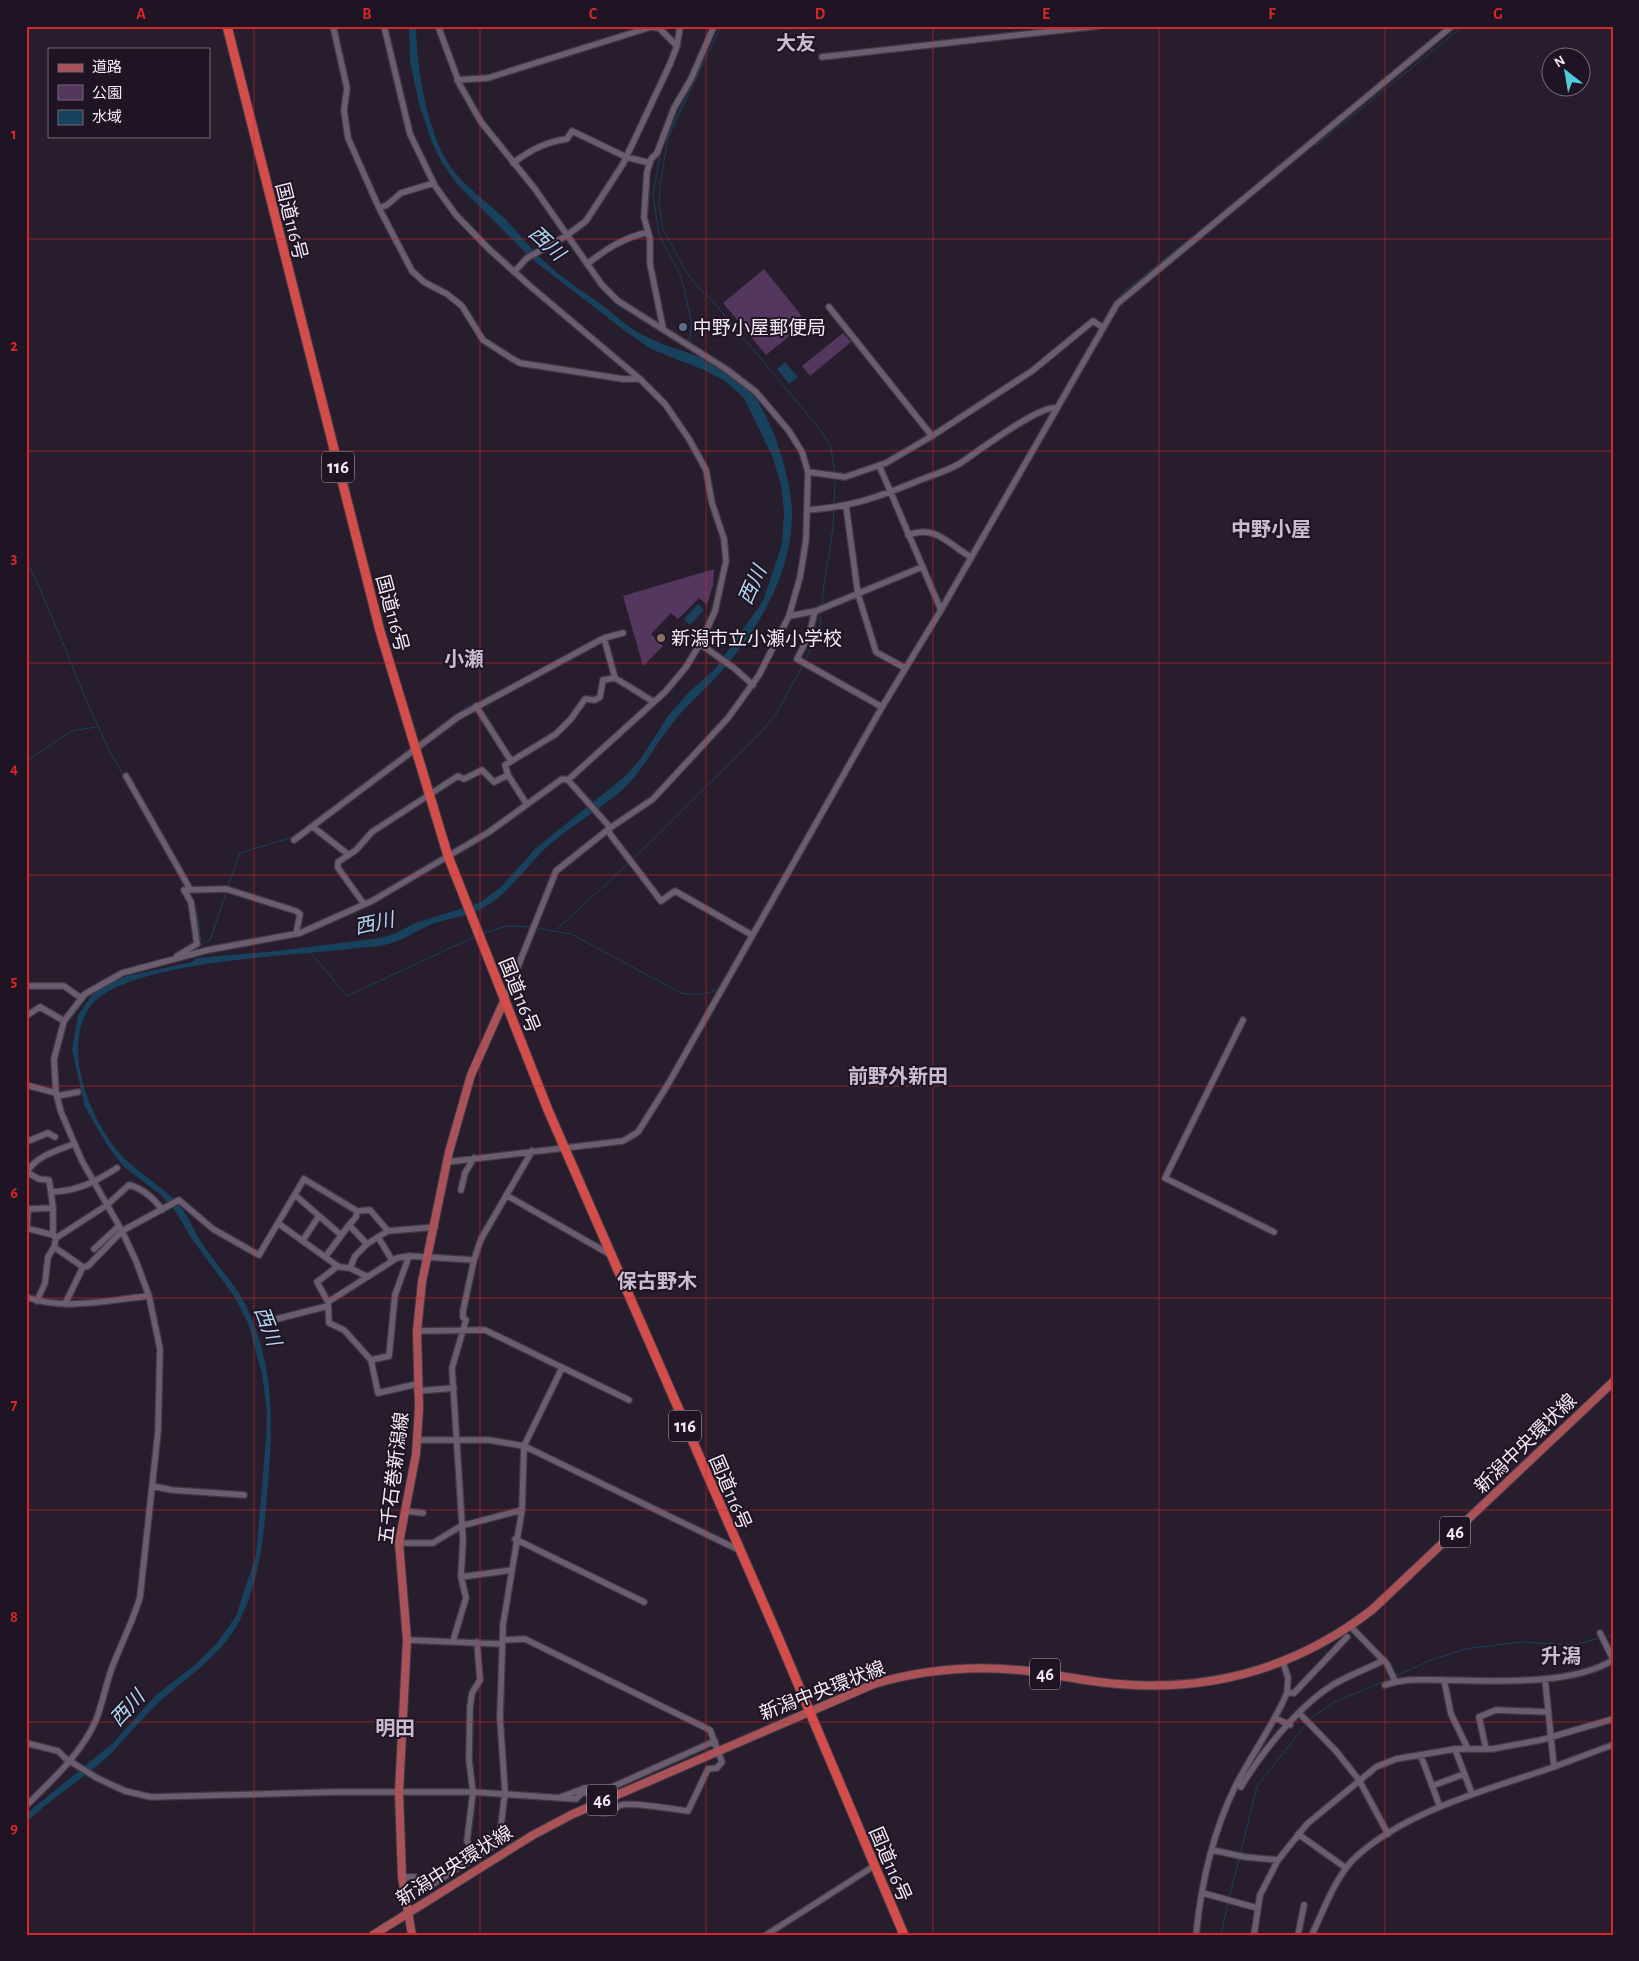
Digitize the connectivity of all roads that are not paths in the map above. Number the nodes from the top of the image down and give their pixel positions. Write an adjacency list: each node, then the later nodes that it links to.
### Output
1 (226, 26): 48 (highway, 国道116号 / 116)
2 (333, 26): 16 (street)
3 (384, 26): 15 (street)
4 (438, 26): 11 (street)
5 (680, 26): 9 (street)
6 (714, 26): 14 (street)
7 (1098, 26): 10 (street)
8 (1452, 26): 22 (street)
9 (677, 46): 11 (street); 12 (street)
10 (822, 57)
11 (457, 80): 13 (street)
12 (626, 157): 13 (street); 14 (street); 18 (street)
13 (513, 162): 18 (street)
14 (650, 163): 17 (street)
15 (434, 183): 16 (street); 20 (street)
16 (379, 208): 24 (street)
17 (648, 232): 19 (street); 23 (street)
18 (566, 236): 19 (street); 20 (street)
19 (586, 264): 23 (street)
20 (514, 272): 24 (street)
21 (829, 307): 26 (street)
22 (1102, 326): 25 (street); 26 (street)
23 (663, 328): 28 (street)
24 (640, 379): 41 (street)
25 (1056, 408): 29 (street); 33 (street)
26 (932, 436): 27 (street)
27 (879, 465): 28 (street); 29 (street)
28 (808, 472): 31 (street)
29 (890, 493): 30 (street); 32 (street)
30 (846, 506): 31 (street); 35 (street)
31 (807, 510): 38 (street)
32 (908, 534): 33 (street); 34 (street)
33 (971, 557): 36 (street)
34 (922, 568): 35 (street); 36 (street)
35 (858, 594): 37 (street); 42 (street)
36 (941, 610): 42 (street)
37 (815, 611): 38 (street); 47 (street)
38 (789, 616): 44 (street)
39 (623, 633): 40 (street)
40 (604, 638): 43 (street); 46 (street)
41 (700, 644): 44 (street); 45 (street)
42 (905, 668): 47 (street)
43 (615, 678): 45 (street); 49 (street)
44 (753, 685): 56 (street)
45 (654, 702): 52 (street)
46 (476, 706): 48 (street); 49 (street)
47 (882, 707): 63 (street)
48 (414, 749): 53 (highway, 国道116号 / 116); 55 (street)
49 (512, 761): 50 (street)
50 (508, 775): 53 (street); 54 (street)
51 (126, 776): 60 (street)
52 (568, 780): 54 (street); 56 (street)
53 (429, 796): 58 (street); 59 (highway, 国道116号 / 116)
54 (526, 803): 59 (street)
55 (312, 826): 57 (street); 58 (street)
56 (610, 828): 63 (street); 67 (street)
57 (294, 840)
58 (349, 855): 61 (street)
59 (448, 856): 61 (street); 67 (highway, 国道116号 / 116)
60 (190, 889): 62 (street); 64 (street)
61 (364, 904): 62 (street)
62 (296, 934): 64 (street)
63 (752, 935): 77 (street)
64 (176, 957): 66 (street)
65 (26, 986): 66 (street)
66 (81, 998): 70 (street)
67 (505, 999): 77 (highway, 国道116号 / 116); 80 (main road, 五千石巻新潟線)
68 (26, 1016): 70 (street)
69 (1243, 1020): 100 (street)
70 (64, 1021): 73 (street)
71 (26, 1084): 73 (street)
72 (78, 1092): 73 (street)
73 (57, 1095): 76 (street)
74 (55, 1137): 75 (street)
75 (26, 1142)
76 (74, 1144): 82 (street); 83 (street)
77 (566, 1147): 78 (street); 110 (highway, 国道116号 / 116)
78 (532, 1151): 79 (street); 87 (street)
79 (474, 1158): 80 (street); 84 (street)
80 (448, 1162): 96 (main road, 五千石巻新潟線)
81 (117, 1168): 83 (street)
82 (26, 1172): 85 (street)
83 (94, 1182): 85 (street); 88 (street)
84 (461, 1190)
85 (51, 1192): 90 (street)
86 (295, 1195): 92 (street); 93 (street); 94 (street)
87 (506, 1195): 110 (street); 113 (street)
88 (107, 1205): 91 (street); 98 (street); 101 (street)
89 (27, 1208): 90 (street); 97 (street)
90 (52, 1208): 101 (street)
91 (163, 1209): 94 (street); 98 (street)
92 (357, 1210): 95 (street); 99 (street)
93 (319, 1216): 102 (street); 104 (street)
94 (279, 1224): 104 (street)
95 (349, 1225): 102 (street); 105 (street)
96 (436, 1227): 99 (street); 111 (main road, 五千石巻新潟線)
97 (27, 1228): 101 (street)
98 (121, 1228): 107 (street); 115 (street); 118 (street)
99 (388, 1230): 103 (street)
100 (1274, 1232)
101 (55, 1236): 106 (street)
102 (341, 1236): 108 (street)
103 (378, 1237): 105 (street); 112 (street)
104 (303, 1240): 108 (street)
105 (367, 1244): 116 (street)
106 (54, 1247): 115 (street); 120 (street)
107 (94, 1249)
108 (326, 1256): 114 (street)
109 (409, 1256): 111 (street); 112 (street); 126 (street)
110 (612, 1256): 143 (highway, 国道116号 / 116)
111 (428, 1258): 113 (street); 125 (main road, 五千石巻新潟線)
112 (392, 1260): 117 (street)
113 (474, 1260): 124 (street)
114 (338, 1266): 116 (street); 122 (street)
115 (83, 1267): 121 (street)
116 (350, 1268): 117 (street)
117 (366, 1276): 122 (street)
118 (149, 1296): 121 (street); 135 (street)
119 (26, 1297): 120 (street)
120 (37, 1301): 121 (street)
121 (66, 1304)
122 (328, 1304): 123 (street); 126 (street)
123 (261, 1323)
124 (464, 1329): 125 (street); 127 (street); 130 (street)
125 (417, 1331): 128 (main road, 五千石巻新潟線)
126 (371, 1360): 128 (street)
127 (562, 1368): 131 (street); 134 (street)
128 (417, 1387): 130 (street); 132 (main road, 五千石巻新潟線)
129 (1611, 1387): 147 (main road, 新潟中央環状線 / 46)
130 (454, 1388): 133 (street)
131 (629, 1400)
132 (417, 1440): 133 (street); 138 (main road, 五千石巻新潟線)
133 (458, 1440): 134 (street); 140 (street)
134 (524, 1446): 137 (street); 143 (street)
135 (152, 1486): 136 (street); 177 (street)
136 (244, 1495)
137 (522, 1510): 140 (street); 141 (street)
138 (406, 1511): 139 (street); 142 (main road, 五千石巻新潟線)
139 (423, 1513)
140 (461, 1526): 142 (street); 145 (street)
141 (516, 1539): 144 (street); 146 (street)
142 (399, 1543): 150 (main road, 五千石巻新潟線)
143 (739, 1550): 162 (highway, 国道116号 / 116)
144 (512, 1570): 145 (street); 153 (street)
145 (461, 1577): 151 (street)
146 (644, 1602)
147 (1350, 1626): 155 (street); 156 (main road, 新潟中央環状線 / 46)
148 (1600, 1633): 154 (street)
149 (1347, 1637): 161 (street)
150 (407, 1640): 151 (street); 183 (main road, 五千石巻新潟線)
151 (453, 1641): 152 (street)
152 (477, 1642): 153 (street); 184 (street)
153 (502, 1642): 169 (street); 185 (street)
154 (1613, 1659): 157 (street)
155 (1384, 1660): 159 (street); 164 (street)
156 (1283, 1662): 161 (street); 162 (main road, 新潟中央環状線 / 46)
157 (1545, 1679): 158 (street); 163 (street)
158 (1444, 1680): 159 (street); 172 (street)
159 (1395, 1681): 160 (street)
160 (1385, 1684)
161 (1287, 1693): 165 (street)
162 (809, 1710): 173 (main road, 新潟中央環状線 / 46); 196 (highway, 国道116号 / 116)
163 (1548, 1712): 168 (street); 175 (street)
164 (1299, 1713): 167 (street); 180 (street)
165 (1275, 1718): 167 (street); 193 (street)
166 (1613, 1719): 168 (street)
167 (1290, 1725): 181 (street)
168 (1551, 1737): 175 (street); 178 (street)
169 (715, 1741): 173 (street); 187 (street)
170 (26, 1743): 177 (street)
171 (1613, 1745): 178 (street)
172 (1467, 1747): 174 (street); 175 (street)
173 (719, 1749): 188 (main road, 新潟中央環状線 / 46); 188 (street)
174 (1455, 1749): 176 (street); 179 (street)
175 (1486, 1749)
176 (1421, 1756): 180 (street); 182 (street)
177 (69, 1760): 183 (street); 189 (street)
178 (1554, 1767): 186 (street)
179 (1464, 1774): 182 (street); 186 (street)
180 (1359, 1780): 191 (street); 192 (street)
181 (1241, 1786)
182 (1432, 1786): 190 (street)
183 (399, 1792): 184 (street); 198 (main road, 五千石巻新潟線)
184 (474, 1792): 185 (street); 194 (street)
185 (505, 1792): 187 (street); 194 (street)
186 (1472, 1794): 190 (street)
187 (560, 1798): 188 (street)
188 (596, 1803): 202 (main road, 新潟中央環状線 / 46)
189 (26, 1806)
190 (1440, 1807): 192 (street)
191 (1298, 1834): 195 (street); 197 (street)
192 (1388, 1834): 197 (street)
193 (1212, 1850): 195 (street); 199 (street)
194 (476, 1856): 198 (street)
195 (1278, 1860): 201 (street)
196 (874, 1866): 205 (street); 206 (highway, 国道116号 / 116)
197 (1346, 1868): 210 (street)
198 (402, 1877): 202 (main road, 五千石巻新潟線)
199 (1203, 1893): 201 (street); 207 (street)
200 (1304, 1904): 209 (street)
201 (1257, 1908): 208 (street)
202 (407, 1914): 203 (main road, 新潟中央環状線 / 46); 204 (main road, 五千石巻新潟線)
203 (373, 1935)
204 (412, 1935)
205 (766, 1935)
206 (904, 1935)
207 (1196, 1935)
208 (1254, 1935)
209 (1298, 1935)
210 (1312, 1935)

